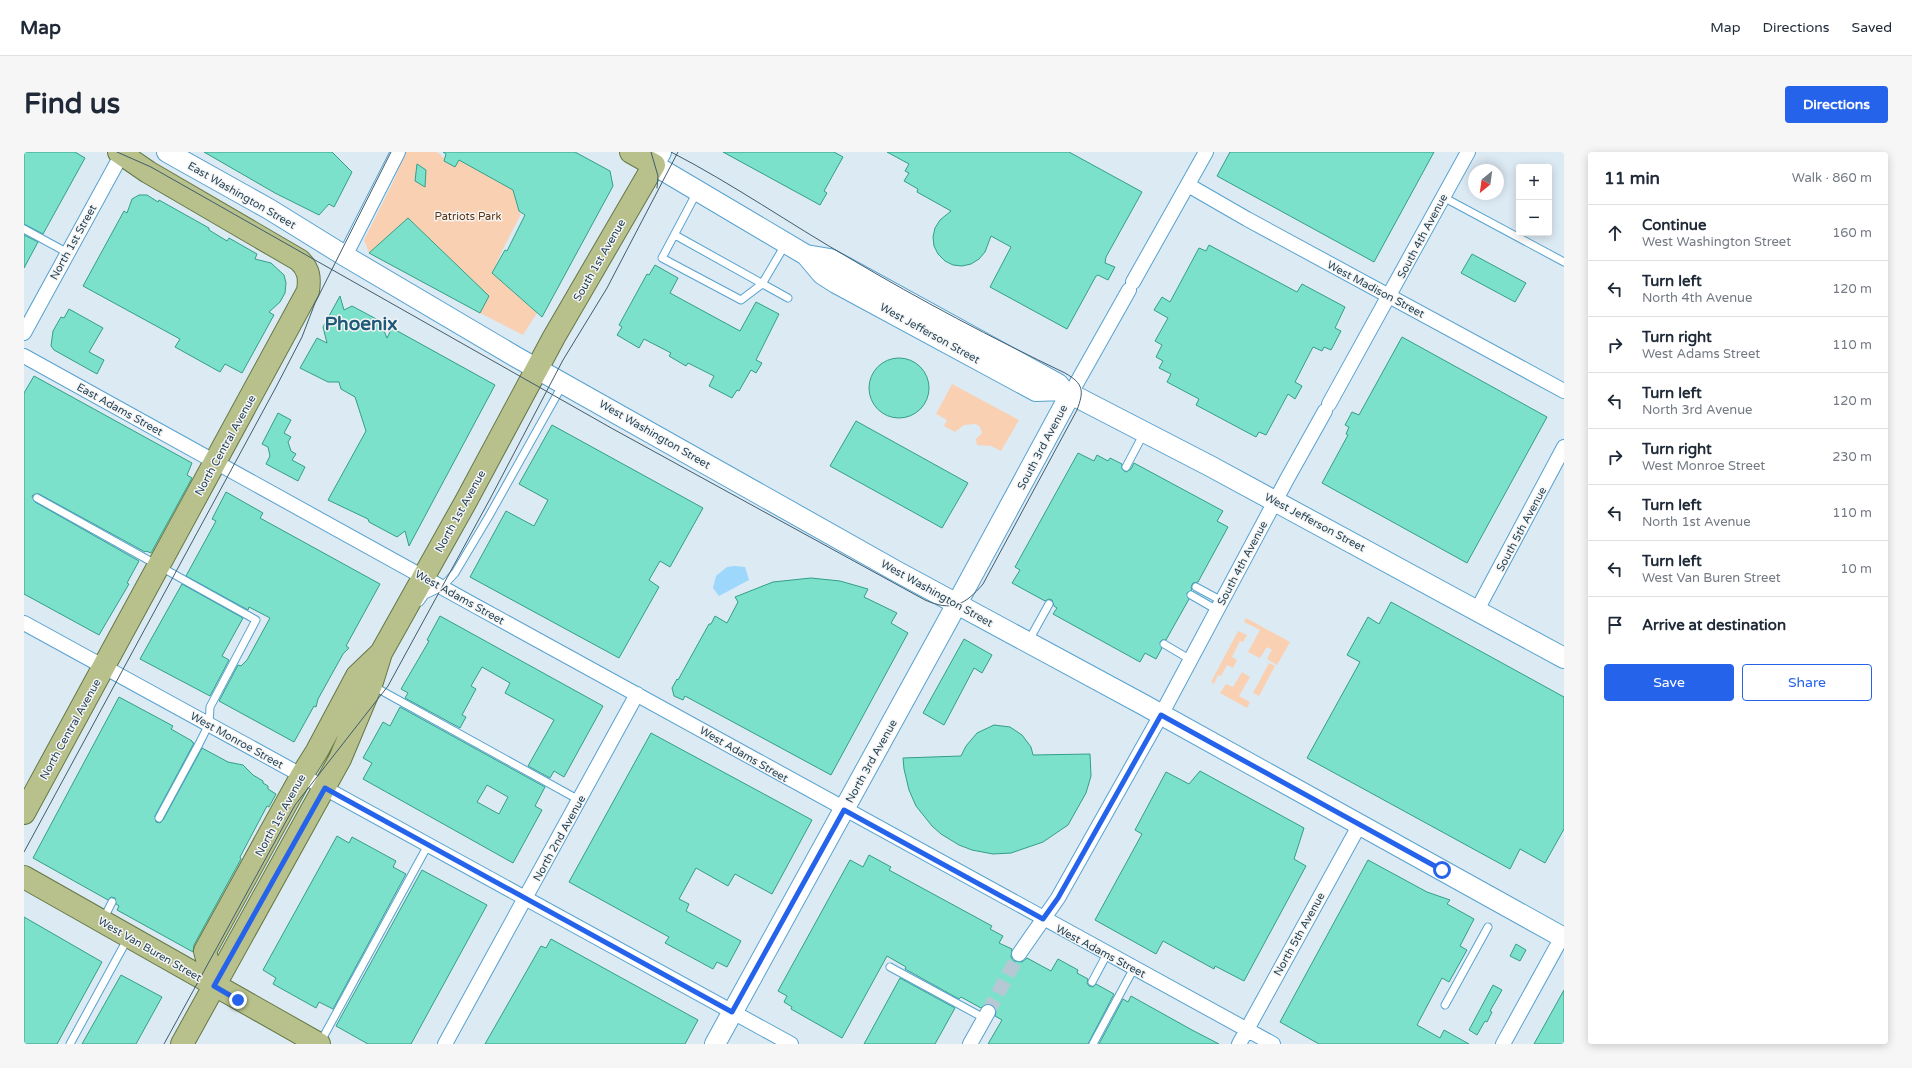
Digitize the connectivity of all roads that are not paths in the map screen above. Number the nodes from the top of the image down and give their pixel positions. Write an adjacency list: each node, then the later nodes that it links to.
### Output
1 (167, 152): 13 (main road, East Washington Street)
2 (398, 152): 16 (street)
3 (631, 152): 7 (main road, West Jefferson Street)
4 (1206, 152): 8 (street, South 3rd Avenue)
5 (1468, 152): 10 (street, South 4th Avenue)
6 (122, 153): 15 (street, North 1st Street); 29 (main road, North Central Avenue)
7 (658, 158): 9 (main road, West Jefferson Street); 23 (main road, South 1st Avenue)
8 (1188, 185): 19 (street, West Madison Street); 25 (street, South 3rd Avenue)
9 (697, 192): 12 (lane); 14 (main road, West Jefferson Street)
10 (1443, 197): 17 (lane); 19 (street, South 4th Avenue)
11 (24, 229): 15 (lane)
12 (675, 235): 18 (lane); 18 (lane)
13 (316, 238): 16 (main road, West Washington Street)
14 (787, 243): 18 (lane); 25 (main road, West Jefferson Street)
15 (68, 253): 21 (street, North 1st Street)
16 (345, 256): 23 (main road, West Washington Street)
17 (1564, 262)
18 (762, 284): 20 (lane)
19 (1390, 296): 26 (street, West Madison Street); 32 (street, South 4th Avenue)
20 (788, 298)
21 (24, 333)
22 (24, 356): 29 (street, East Adams Street)
23 (538, 368): 24 (main road, West Washington Street); 34 (main road, North 1st Avenue)
24 (564, 383): 34 (lane); 37 (main road, West Washington Street)
25 (1067, 392): 27 (main road, West Jefferson Street); 37 (main road, South 3rd Avenue)
26 (1564, 392)
27 (1145, 432): 30 (lane); 32 (main road, West Jefferson Street)
28 (1564, 447): 40 (street, South 5th Avenue)
29 (216, 462): 33 (main road, North Central Avenue); 34 (street, West Adams Street)
30 (1126, 467)
31 (37, 498): 33 (lane)
32 (1275, 501): 39 (street, South 4th Avenue); 40 (main road, West Jefferson Street)
33 (159, 566): 47 (main road, North Central Avenue); 51 (lane)
34 (433, 582): 44 (main road, North 1st Avenue); 49 (street, West Adams Street)
35 (1196, 587): 39 (lane)
36 (1191, 596): 39 (lane)
37 (957, 604): 42 (main road, West Washington Street); 55 (main road, North 3rd Avenue)
38 (1049, 604): 42 (lane)
39 (1220, 606): 46 (street, South 4th Avenue)
40 (1477, 610): 45 (main road, West Jefferson Street)
41 (24, 623): 47 (street, West Monroe Street)
42 (1028, 642): 50 (main road, West Washington Street)
43 (1164, 644): 46 (lane)
44 (381, 653): 48 (main road, North 1st Avenue); 52 (main road, North 1st Avenue)
45 (1564, 658)
46 (1191, 660): 50 (street, South 4th Avenue)
47 (104, 667): 51 (street, West Monroe Street); 56 (main road, North Central Avenue)
48 (371, 685): 53 (main road, North 1st Avenue); 54 (lane)
49 (638, 694): 54 (street, North 2nd Avenue); 55 (street, West Adams Street)
50 (1161, 715): 58 (main road, West Washington Street); 63 (street, South 4th Avenue)
51 (209, 724): 52 (street, West Monroe Street); 57 (lane)
52 (302, 776): 53 (street, West Monroe Street); 73 (main road, North 1st Avenue)
53 (325, 788): 59 (street, West Monroe Street); 73 (main road, North 1st Avenue)
54 (580, 800): 61 (street, North 2nd Avenue)
55 (844, 810): 63 (street, West Adams Street); 75 (main road, North 3rd Avenue)
56 (24, 813)
57 (159, 818)
58 (1360, 824): 66 (main road, West Washington Street); 77 (street, North 5th Avenue)
59 (428, 845): 61 (street, West Monroe Street); 78 (lane)
60 (24, 877): 64 (main road, West Van Buren Street)
61 (525, 898): 75 (street, West Monroe Street); 81 (street, North 2nd Avenue)
62 (112, 902): 64 (lane)
63 (1043, 919): 68 (street, South 4th Avenue); 69 (street, West Adams Street)
64 (102, 922): 67 (main road, West Van Buren Street)
65 (1488, 926): 74 (lane)
66 (1563, 937): 88 (street)
67 (128, 938): 73 (main road, West Van Buren Street); 79 (lane)
68 (1019, 954)
69 (1107, 954): 71 (street, West Adams Street); 72 (lane)
70 (890, 967): 76 (lane)
71 (1134, 968): 77 (street, West Adams Street); 85 (lane)
72 (1092, 982)
73 (214, 986): 78 (main road, West Van Buren Street); 80 (main road, North 1st Avenue)
74 (1445, 1006)
75 (732, 1012): 82 (main road, North 3rd Avenue); 83 (street, West Monroe Street)
76 (986, 1015): 84 (street)
77 (1247, 1030): 86 (street, North 5th Avenue); 87 (street, West Adams Street)
78 (314, 1043)
79 (70, 1044)
80 (182, 1044)
81 (445, 1044)
82 (715, 1044)
83 (791, 1044)
84 (970, 1044)
85 (1093, 1044)
86 (1239, 1044)
87 (1273, 1044)
88 (1503, 1044)

